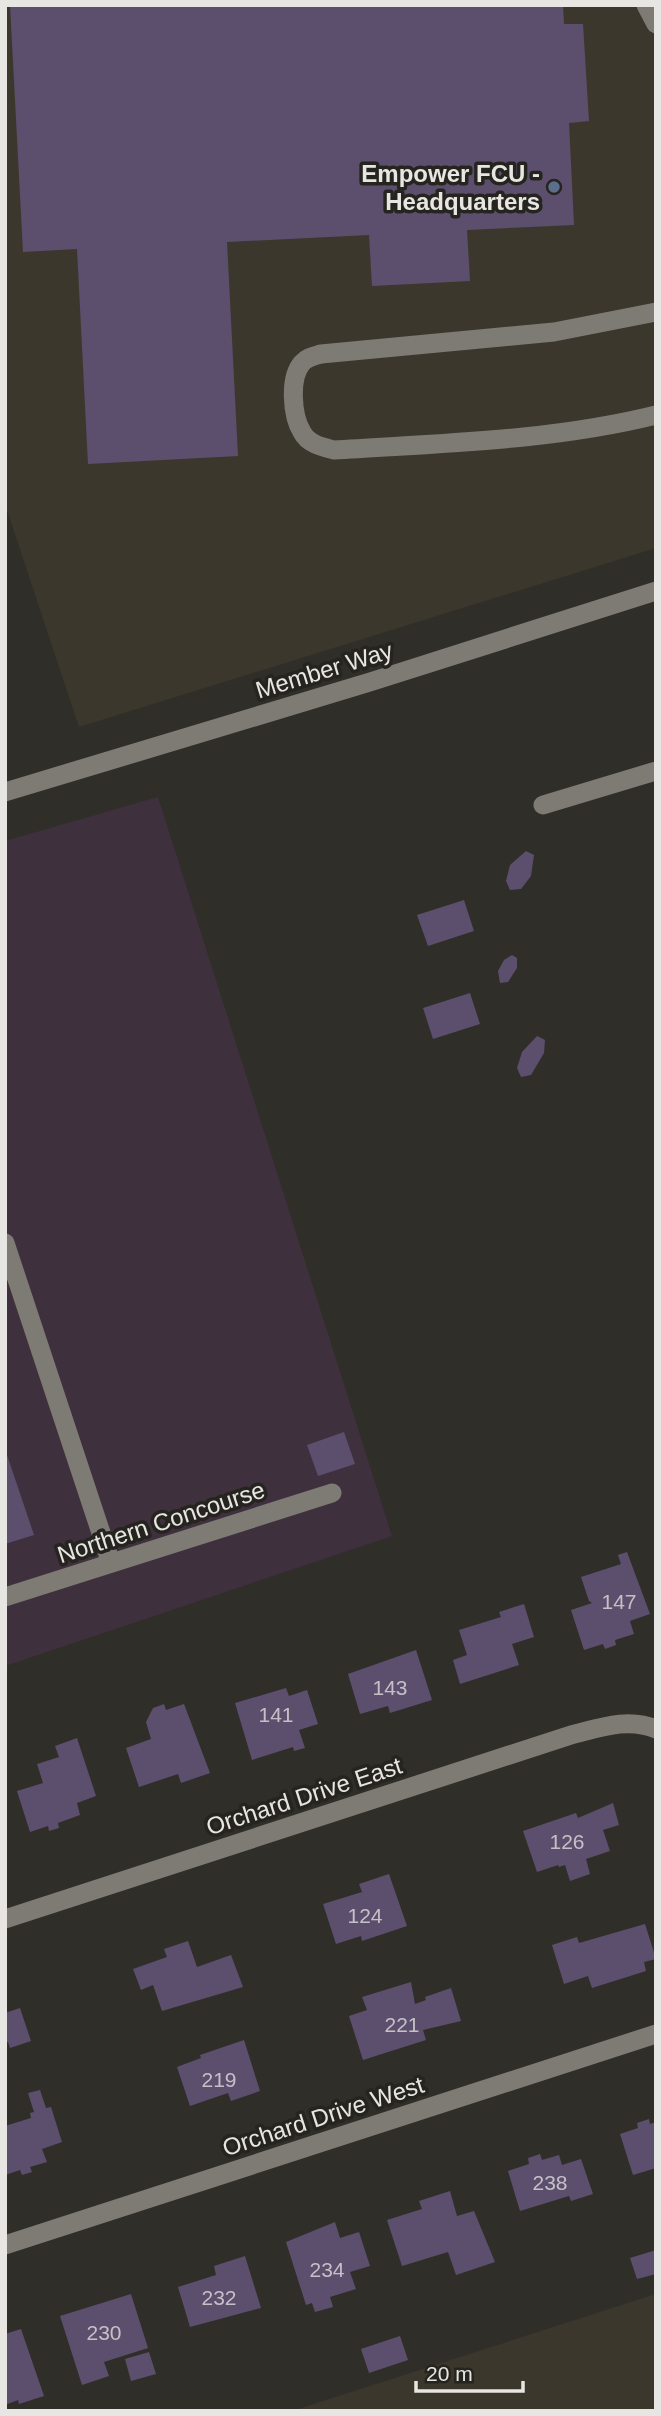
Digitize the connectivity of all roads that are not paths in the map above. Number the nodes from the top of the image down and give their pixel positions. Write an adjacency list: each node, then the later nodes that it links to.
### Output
1 (646, 5): 2 (street)
2 (656, 24)
3 (656, 312): 4 (street)
4 (656, 415)
5 (656, 591): 7 (street, Member Way)
6 (656, 771): 8 (street)
7 (5, 792)
8 (543, 805)
9 (5, 1243): 11 (street)
10 (332, 1493): 11 (street, Northern Concourse)
11 (111, 1563): 12 (street, Northern Concourse)
12 (5, 1597)
13 (656, 1729): 14 (street, Orchard Drive East)
14 (5, 1919)
15 (656, 2034): 16 (street, Orchard Drive West)
16 (5, 2245)

